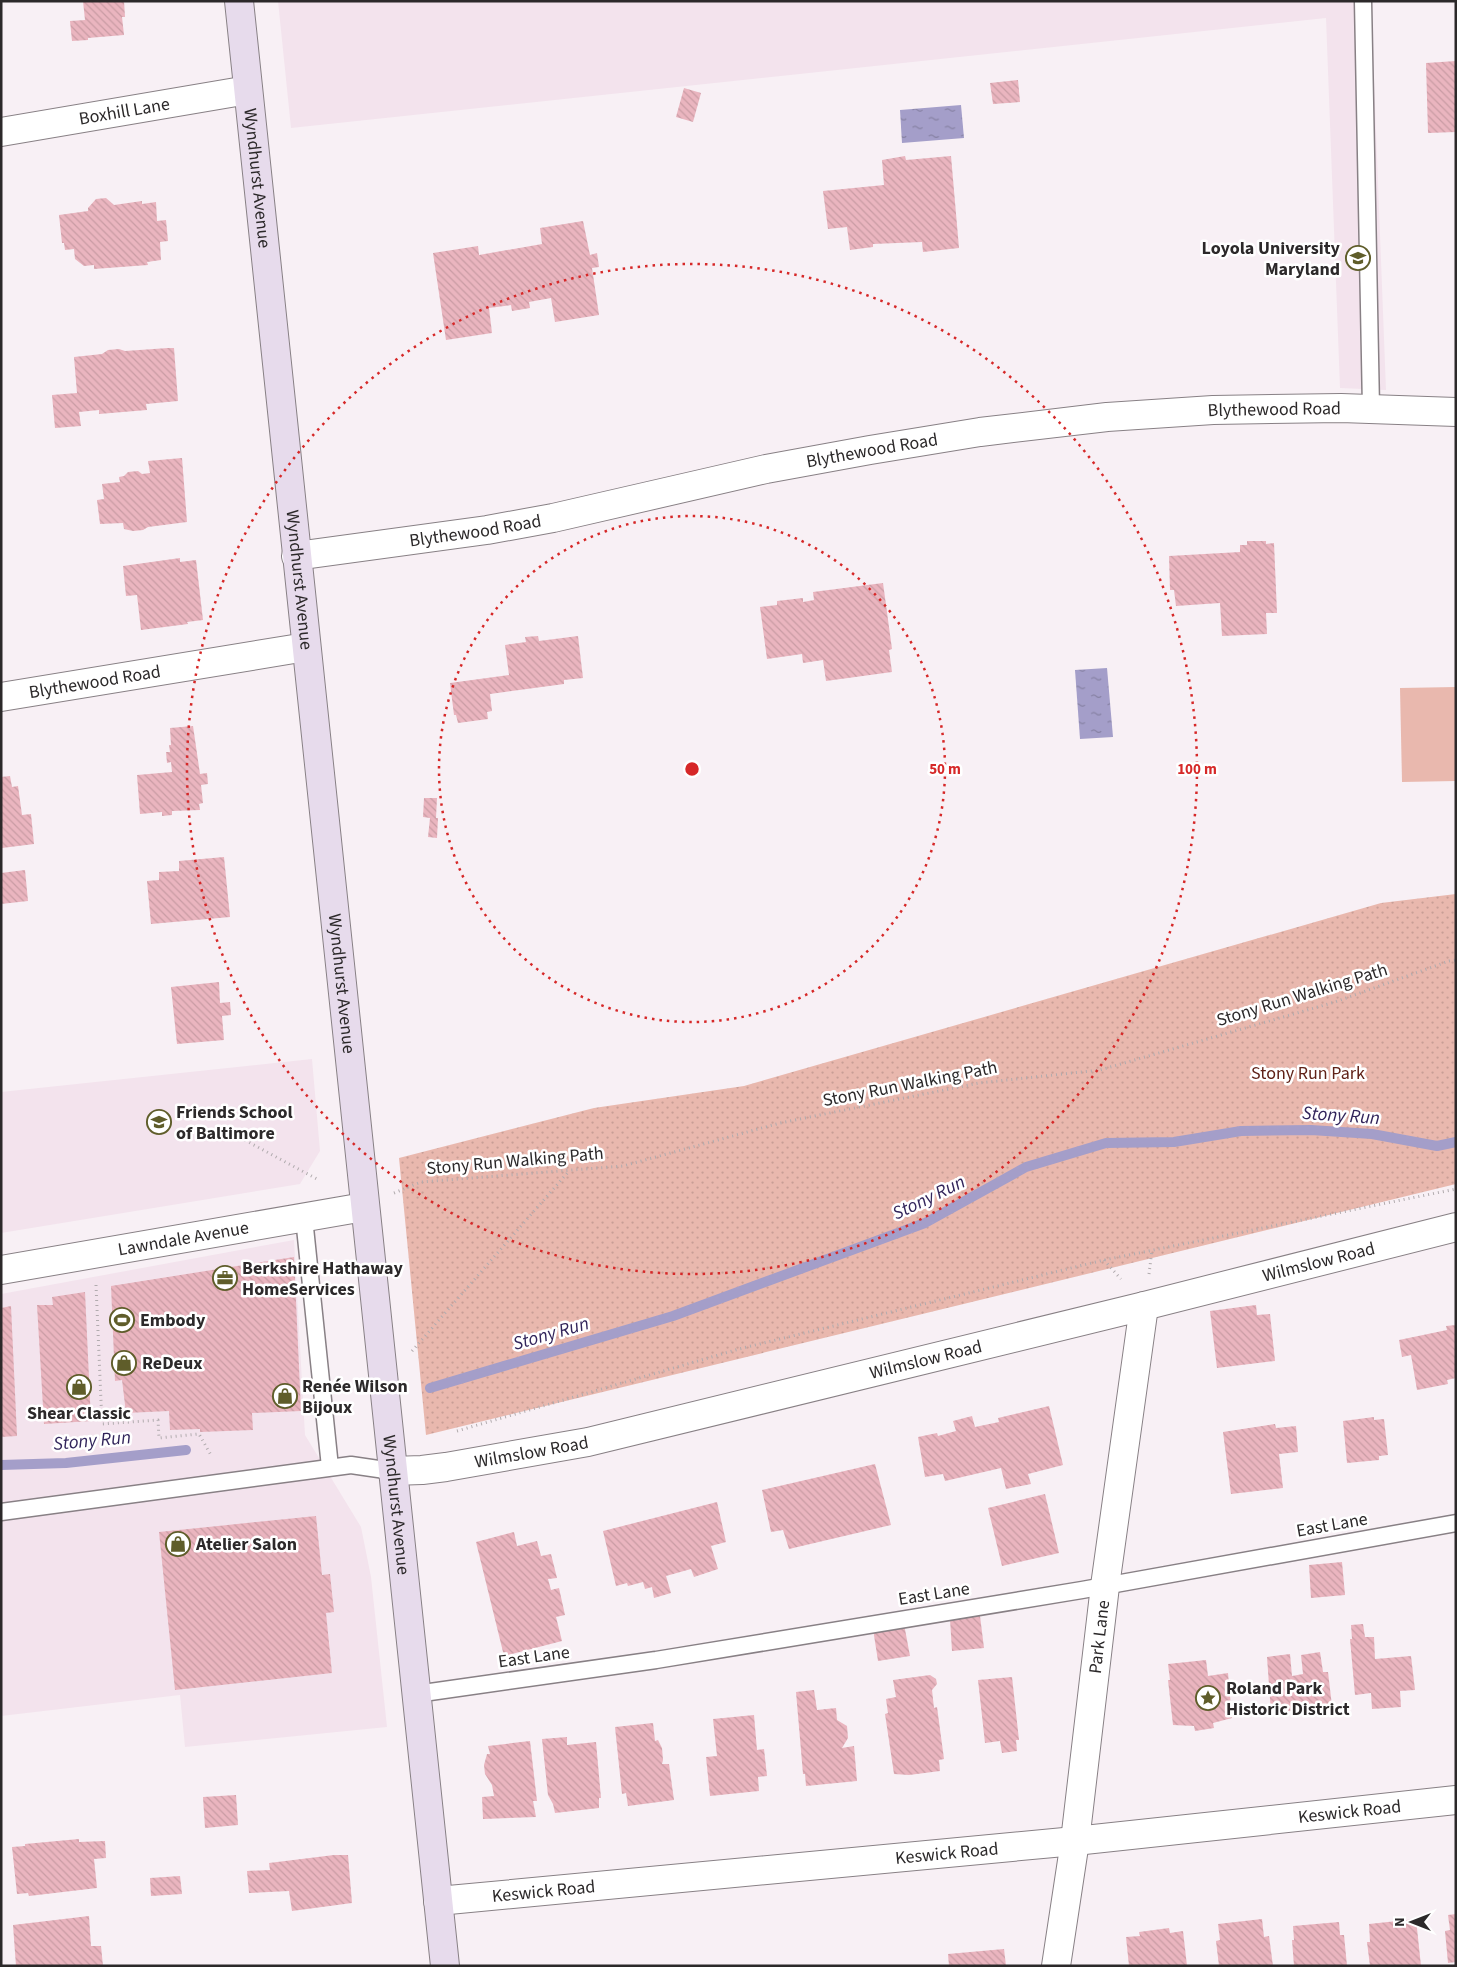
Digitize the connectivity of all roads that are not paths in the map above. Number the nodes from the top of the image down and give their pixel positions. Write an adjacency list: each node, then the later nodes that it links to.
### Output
1 (239, 1): 3 (street, Wyndhurst Avenue)
2 (1363, 1): 5 (lane)
3 (248, 90): 4 (street, Boxhill Lane); 7 (street, Wyndhurst Avenue)
4 (1, 132)
5 (1371, 408): 6 (street, Blythewood Road); 7 (street, Blythewood Road)
6 (1456, 412)
7 (296, 556): 8 (street, Wyndhurst Avenue)
8 (306, 647): 9 (street, Blythewood Road); 10 (street, Wyndhurst Avenue)
9 (1, 697)
10 (364, 1208): 11 (street, Lawndale Avenue); 16 (street, Wyndhurst Avenue)
11 (304, 1218): 13 (street, Lawndale Avenue); 15 (lane)
12 (1456, 1228): 14 (street, Wilmslow Road)
13 (1, 1270)
14 (1144, 1306): 16 (street, Wilmslow Road); 19 (street, Park Lane)
15 (330, 1468): 16 (lane); 17 (lane)
16 (392, 1470): 20 (street, Wyndhurst Avenue)
17 (1, 1512)
18 (1456, 1523): 19 (lane, East Lane)
19 (1106, 1586): 20 (lane, East Lane); 22 (street, Park Lane)
20 (416, 1694): 23 (street, Wyndhurst Avenue)
21 (1456, 1800): 22 (street, Keswick Road)
22 (1075, 1841): 23 (street, Keswick Road); 25 (street, Park Lane)
23 (438, 1901): 24 (street, Wyndhurst Avenue)
24 (445, 1966)
25 (1056, 1966)

